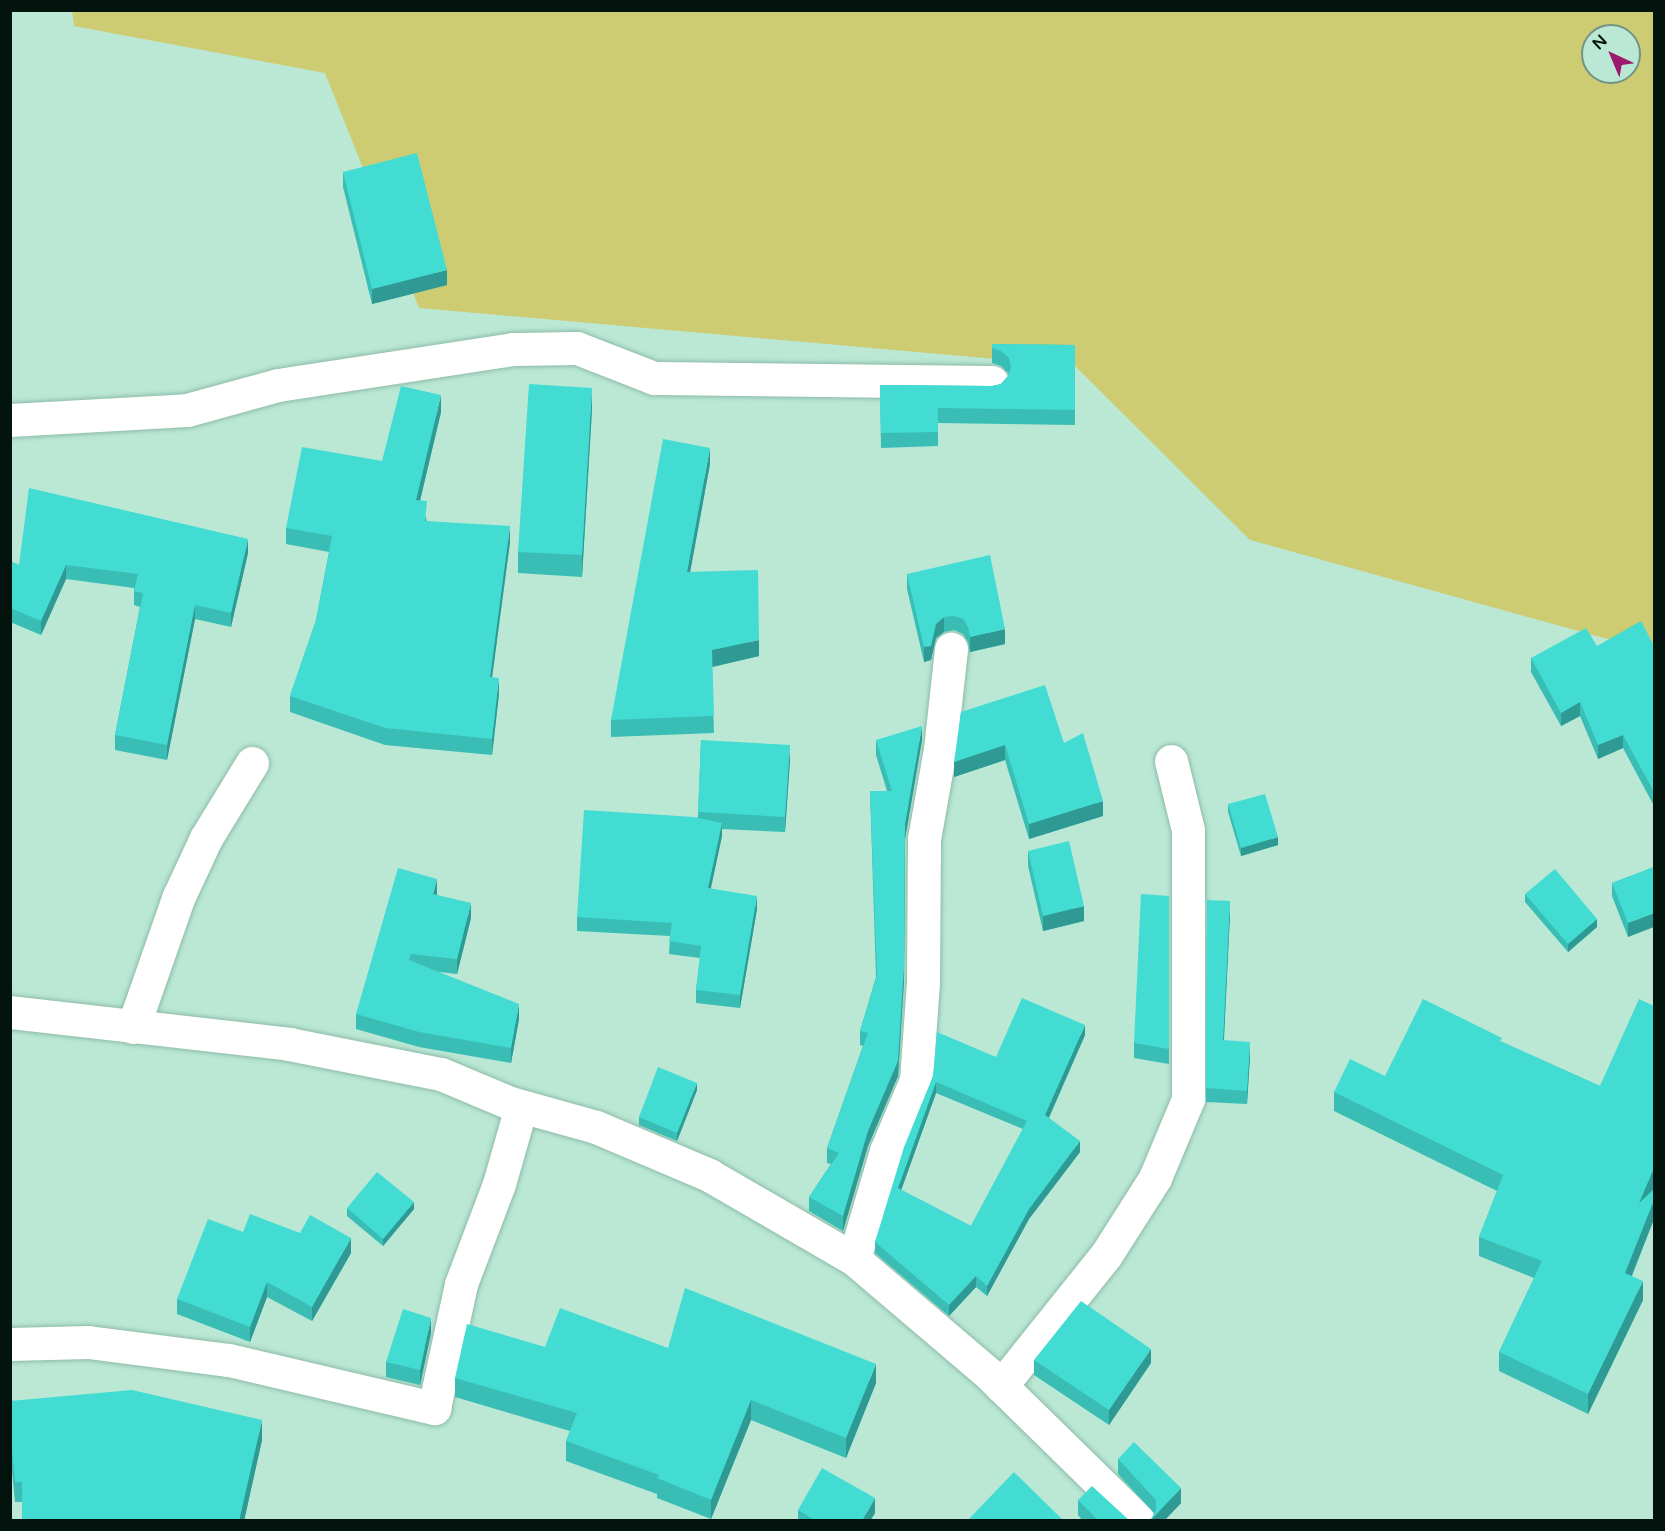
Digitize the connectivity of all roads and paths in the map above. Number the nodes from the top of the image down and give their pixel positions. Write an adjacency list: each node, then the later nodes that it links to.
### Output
1 (992, 382): 2 (street)
2 (10, 420)
3 (951, 649): 9 (street)
4 (1171, 760): 11 (street)
5 (252, 763): 7 (street)
6 (10, 1012): 7 (street)
7 (133, 1027): 8 (street)
8 (521, 1107): 9 (street); 10 (street)
9 (854, 1259): 11 (street)
10 (10, 1344)
11 (1001, 1386): 12 (street)
12 (1138, 1521)

